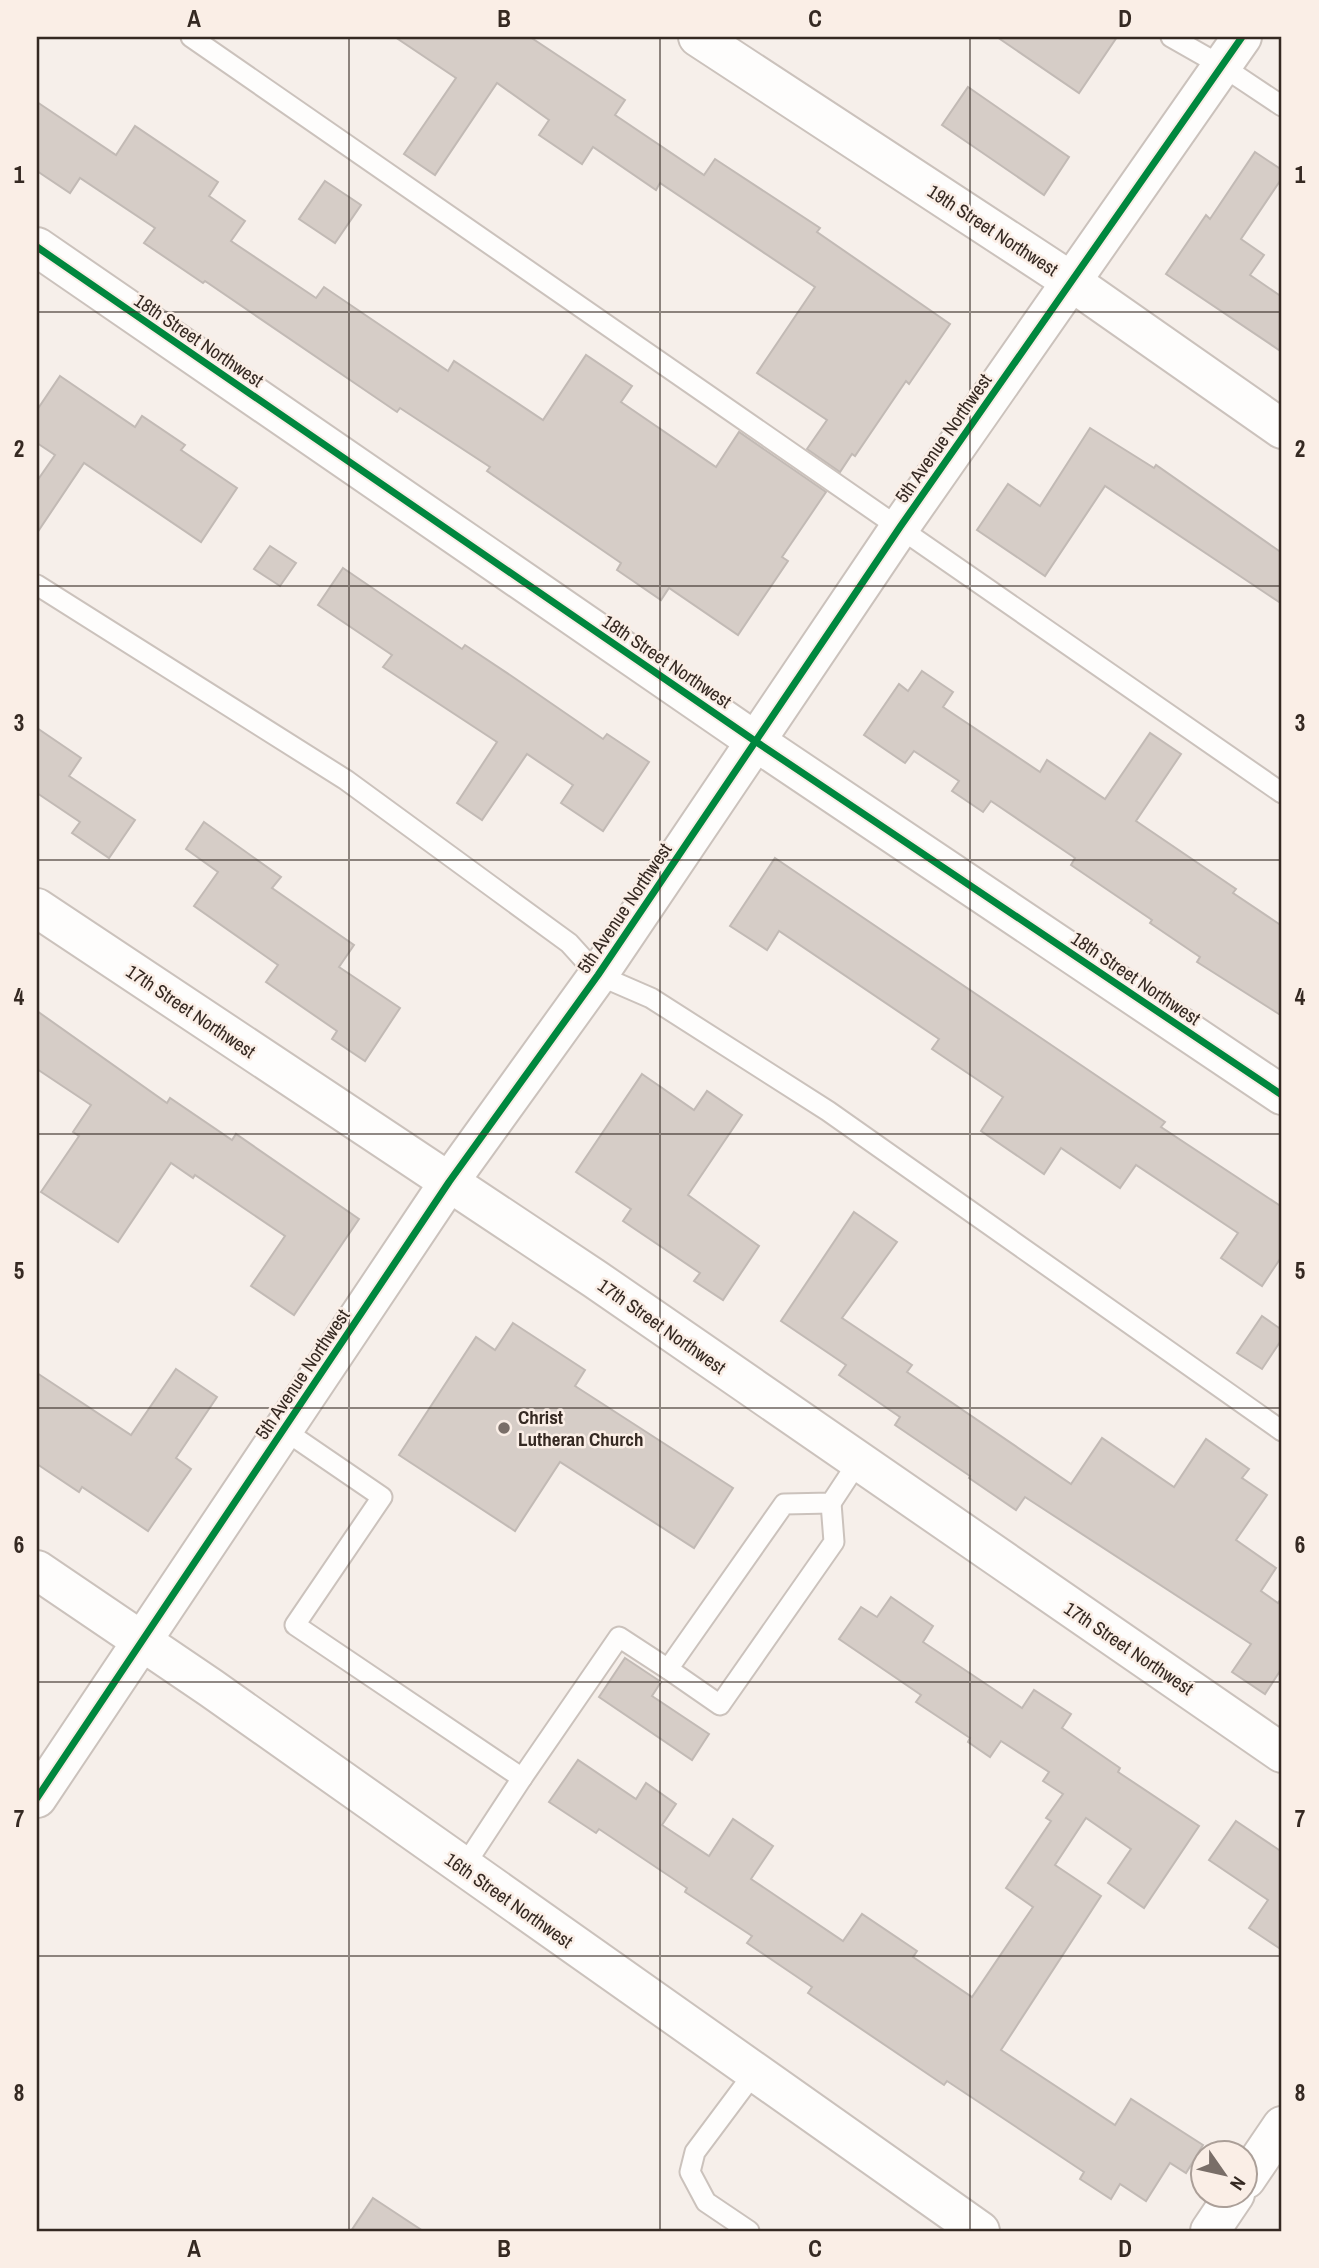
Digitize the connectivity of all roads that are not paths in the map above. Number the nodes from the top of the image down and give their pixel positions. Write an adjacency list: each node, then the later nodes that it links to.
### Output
1 (191, 37): 9 (lane)
2 (698, 37): 7 (street, 19th Street Northwest)
3 (1171, 37): 4 (lane)
4 (1232, 51): 5 (lane); 7 (street, 5th Avenue Northwest)
5 (1282, 106)
6 (37, 247): 11 (street, 18th Street Northwest)
7 (1072, 282): 8 (street, 19th Street Northwest); 9 (street, 5th Avenue Northwest)
8 (1282, 429)
9 (900, 527): 11 (street, 5th Avenue Northwest); 12 (lane)
10 (37, 585): 14 (lane)
11 (755, 741): 14 (street, 5th Avenue Northwest); 15 (street, 18th Street Northwest)
12 (1282, 793)
13 (37, 908): 16 (street, 17th Street Northwest)
14 (598, 975): 16 (street, 5th Avenue Northwest); 18 (lane)
15 (1282, 1095)
16 (449, 1182): 17 (street, 5th Avenue Northwest); 19 (street, 17th Street Northwest)
17 (284, 1430): 22 (street, 5th Avenue Northwest); 25 (lane)
18 (1282, 1431)
19 (858, 1462): 20 (lane); 24 (street, 17th Street Northwest)
20 (831, 1503): 23 (lane); 23 (lane)
21 (37, 1570): 22 (street, 16th Street Northwest)
22 (143, 1642): 26 (street, 5th Avenue Northwest); 27 (street, 16th Street Northwest)
23 (668, 1669): 25 (lane)
24 (1282, 1752)
25 (522, 1778): 27 (lane)
26 (37, 1798)
27 (463, 1868): 28 (street, 16th Street Northwest)
28 (754, 2073): 32 (lane); 33 (street, 16th Street Northwest)
29 (1282, 2126): 30 (street)
30 (1260, 2158)
31 (1226, 2208): 34 (street)
32 (749, 2231)
33 (980, 2231)
34 (1210, 2231)

